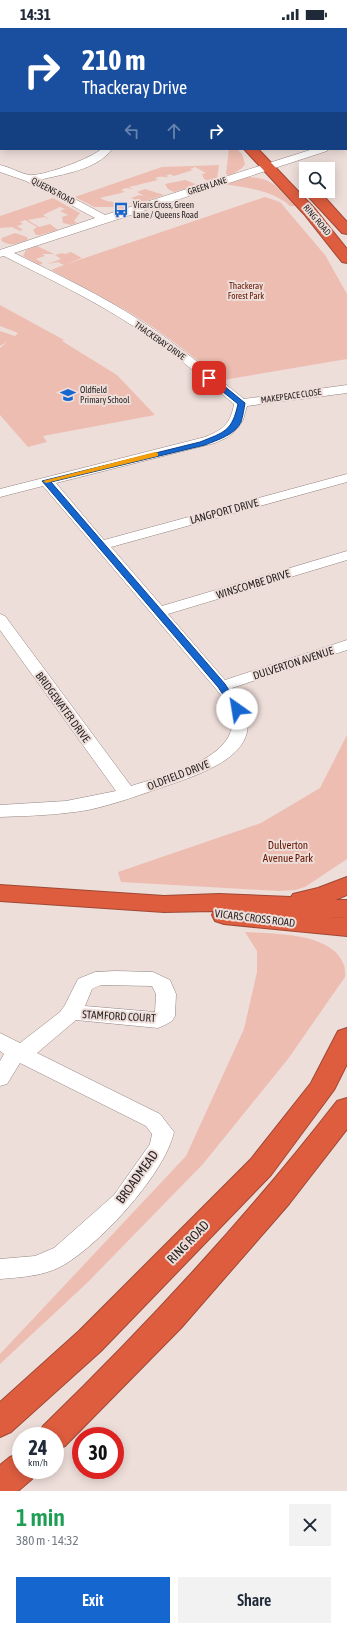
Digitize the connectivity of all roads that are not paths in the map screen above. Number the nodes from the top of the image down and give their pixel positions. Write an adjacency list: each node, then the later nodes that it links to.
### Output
1 (106, 150): 8 (street)
2 (251, 150): 5 (highway, RING ROAD)
3 (318, 150): 4 (street, GREEN LANE)
4 (279, 157): 5 (street, GREEN LANE); 7 (highway)
5 (267, 166): 10 (street, GREEN LANE); 13 (highway, RING ROAD)
6 (0, 168): 8 (street, QUEENS ROAD)
7 (293, 172)
8 (30, 179): 10 (street, QUEENS ROAD)
9 (317, 198): 11 (highway, RING ROAD)
10 (104, 219): 12 (street, GREEN LANE)
11 (347, 230)
12 (2, 253): 15 (street, THACKERAY DRIVE)
13 (347, 259)
14 (345, 392): 15 (street, MAKEPEACE CLOSE)
15 (241, 403): 17 (street)
16 (347, 478): 19 (street, LANGPORT DRIVE)
17 (46, 481): 18 (street); 19 (street, OLDFIELD DRIVE)
18 (0, 493)
19 (102, 545): 21 (street, OLDFIELD DRIVE)
20 (347, 555): 21 (street, WINSCOMBE DRIVE)
21 (159, 612): 24 (street, OLDFIELD DRIVE)
22 (0, 619): 25 (street, BRIDGEWATER DRIVE)
23 (345, 648): 24 (street, DULVERTON AVENUE)
24 (222, 686): 25 (street, OLDFIELD DRIVE)
25 (127, 794): 26 (street, OLDFIELD DRIVE)
26 (0, 811)
27 (347, 885): 30 (highway)
28 (0, 893): 29 (highway, VICARS CROSS ROAD)
29 (164, 904): 30 (highway, VICARS CROSS ROAD); 32 (highway, VICARS CROSS ROAD)
30 (267, 904): 31 (highway, VICARS CROSS ROAD)
31 (347, 909)
32 (336, 927): 33 (highway, VICARS CROSS ROAD)
33 (347, 935)
34 (71, 1012): 36 (street, STAMFORD COURT)
35 (347, 1038): 39 (highway, RING ROAD)
36 (13, 1048): 38 (street, STAMFORD COURT); 41 (street, BROADMEAD)
37 (347, 1061): 39 (highway)
38 (0, 1078)
39 (321, 1090): 42 (highway, RING ROAD)
40 (347, 1109): 43 (highway)
41 (0, 1269)
42 (0, 1422)
43 (63, 1427)
44 (12, 1476): 45 (highway)
45 (0, 1486)

